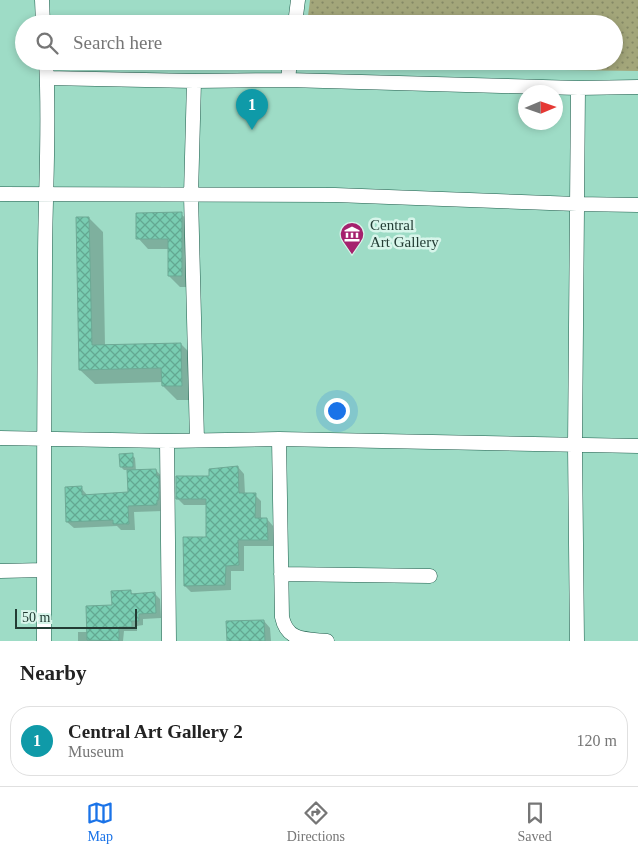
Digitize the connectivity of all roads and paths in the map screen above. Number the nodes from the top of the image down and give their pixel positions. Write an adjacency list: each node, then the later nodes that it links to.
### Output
1 (42, 0): 3 (street)
2 (298, 0): 4 (street)
3 (43, 15)
4 (296, 15)
5 (47, 70): 7 (street)
6 (289, 70): 9 (street)
7 (47, 78): 8 (street); 13 (street)
8 (194, 80): 9 (street); 14 (street)
9 (288, 80): 11 (street)
10 (638, 87): 11 (street)
11 (578, 88): 15 (street)
12 (0, 194): 13 (street)
13 (45, 195): 14 (street); 18 (street)
14 (191, 195): 15 (street); 20 (street)
15 (577, 204): 16 (street); 22 (street)
16 (638, 205)
17 (0, 438): 18 (street)
18 (43, 438): 21 (street); 24 (street)
19 (279, 439): 20 (street); 22 (street); 26 (street)
20 (198, 440): 21 (street)
21 (167, 441): 30 (street)
22 (575, 446): 23 (street); 32 (street)
23 (638, 446)
24 (44, 570): 25 (street); 29 (street)
25 (0, 572)
26 (281, 574): 27 (street); 28 (street)
27 (430, 576)
28 (298, 640): 31 (street)
29 (44, 641)
30 (169, 641)
31 (327, 641)
32 (577, 641)

